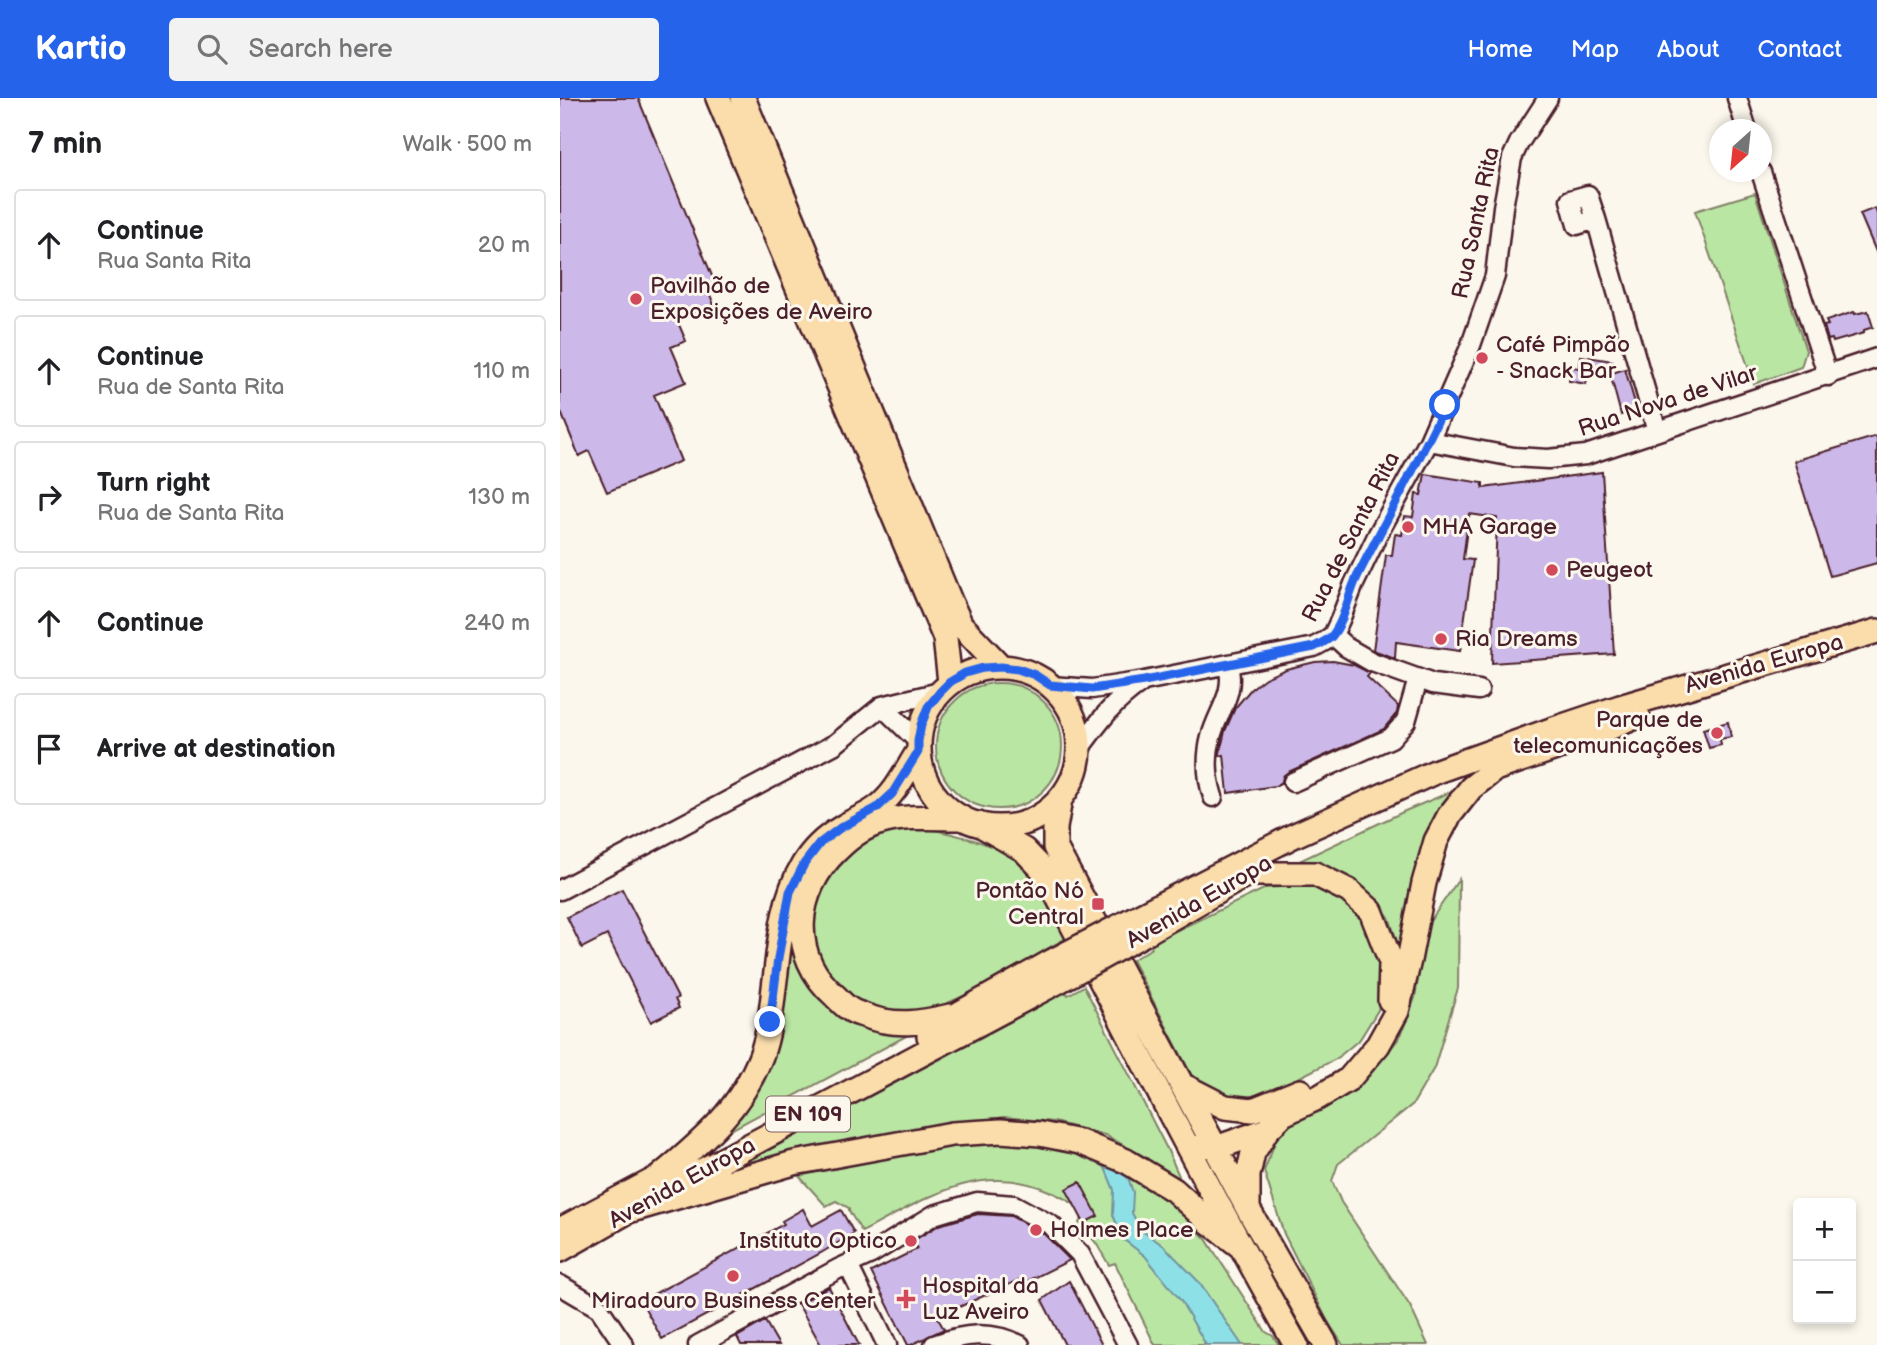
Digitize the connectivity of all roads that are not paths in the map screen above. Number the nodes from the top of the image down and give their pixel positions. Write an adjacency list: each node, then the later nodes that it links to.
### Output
1 (718, 98): 20 (main road)
2 (743, 98): 16 (main road)
3 (1548, 98): 11 (street, Rua Santa Rita)
4 (1737, 98): 5 (street)
5 (1744, 119)
6 (1764, 182): 9 (street)
7 (1595, 219): 10 (street)
8 (1877, 358): 9 (street, Rua Nova de Vilar)
9 (1829, 376): 10 (street, Rua Nova de Vilar)
10 (1657, 431): 11 (street, Rua Nova de Vilar)
11 (1429, 441): 13 (street, Rua de Santa Rita)
12 (1877, 631): 32 (main road, Avenida Europa / EN 109)
13 (1333, 635): 15 (street, Rua de Santa Rita); 17 (street)
14 (1877, 645): 23 (main road, Avenida Europa / EN 109)
15 (1228, 664): 18 (street, Rua de Santa Rita); 27 (street)
16 (1001, 667): 19 (main road); 20 (main road)
17 (1418, 679): 21 (street); 26 (street)
18 (1144, 681): 19 (street, Rua de Santa Rita); 25 (street, Rua de Santa Rita)
19 (1050, 685): 25 (main road)
20 (945, 687): 22 (street); 24 (main road)
21 (1479, 690)
22 (881, 706): 24 (street); 31 (street)
23 (1638, 716): 30 (main road, Avenida Europa / EN 109); 37 (main road)
24 (918, 746): 29 (main road); 39 (main road)
25 (1079, 749): 28 (main road)
26 (1293, 782)
27 (1213, 797)
28 (1060, 799): 29 (main road); 35 (main road)
29 (970, 821): 34 (main road); 36 (main road)
30 (1247, 874): 32 (main road, Avenida Europa / EN 109); 35 (main road)
31 (560, 890)
32 (1140, 926): 33 (main road, Avenida Europa / EN 109, bridge)
33 (1054, 972): 34 (main road, Avenida Europa / EN 109); 41 (main road, Avenida Europa / EN 109)
34 (960, 1013): 39 (main road, Avenida Europa / EN 109)
35 (1184, 1086): 38 (main road)
36 (1171, 1114): 38 (main road); 43 (main road)
37 (1267, 1130): 38 (main road); 40 (main road)
38 (1216, 1148): 40 (main road)
39 (656, 1180): 42 (main road, Avenida Europa / EN 109)
40 (1248, 1209): 54 (main road)
41 (632, 1210): 43 (main road); 44 (main road, Avenida Europa / EN 109)
42 (566, 1222)
43 (1240, 1245): 53 (main road)
44 (560, 1250)
45 (848, 1265): 48 (street); 49 (street); 52 (street)
46 (560, 1285): 47 (street)
47 (625, 1345)
48 (698, 1345)
49 (887, 1345)
50 (934, 1345): 51 (street)
51 (1020, 1345)
52 (1128, 1345)
53 (1296, 1345)
54 (1326, 1345)

